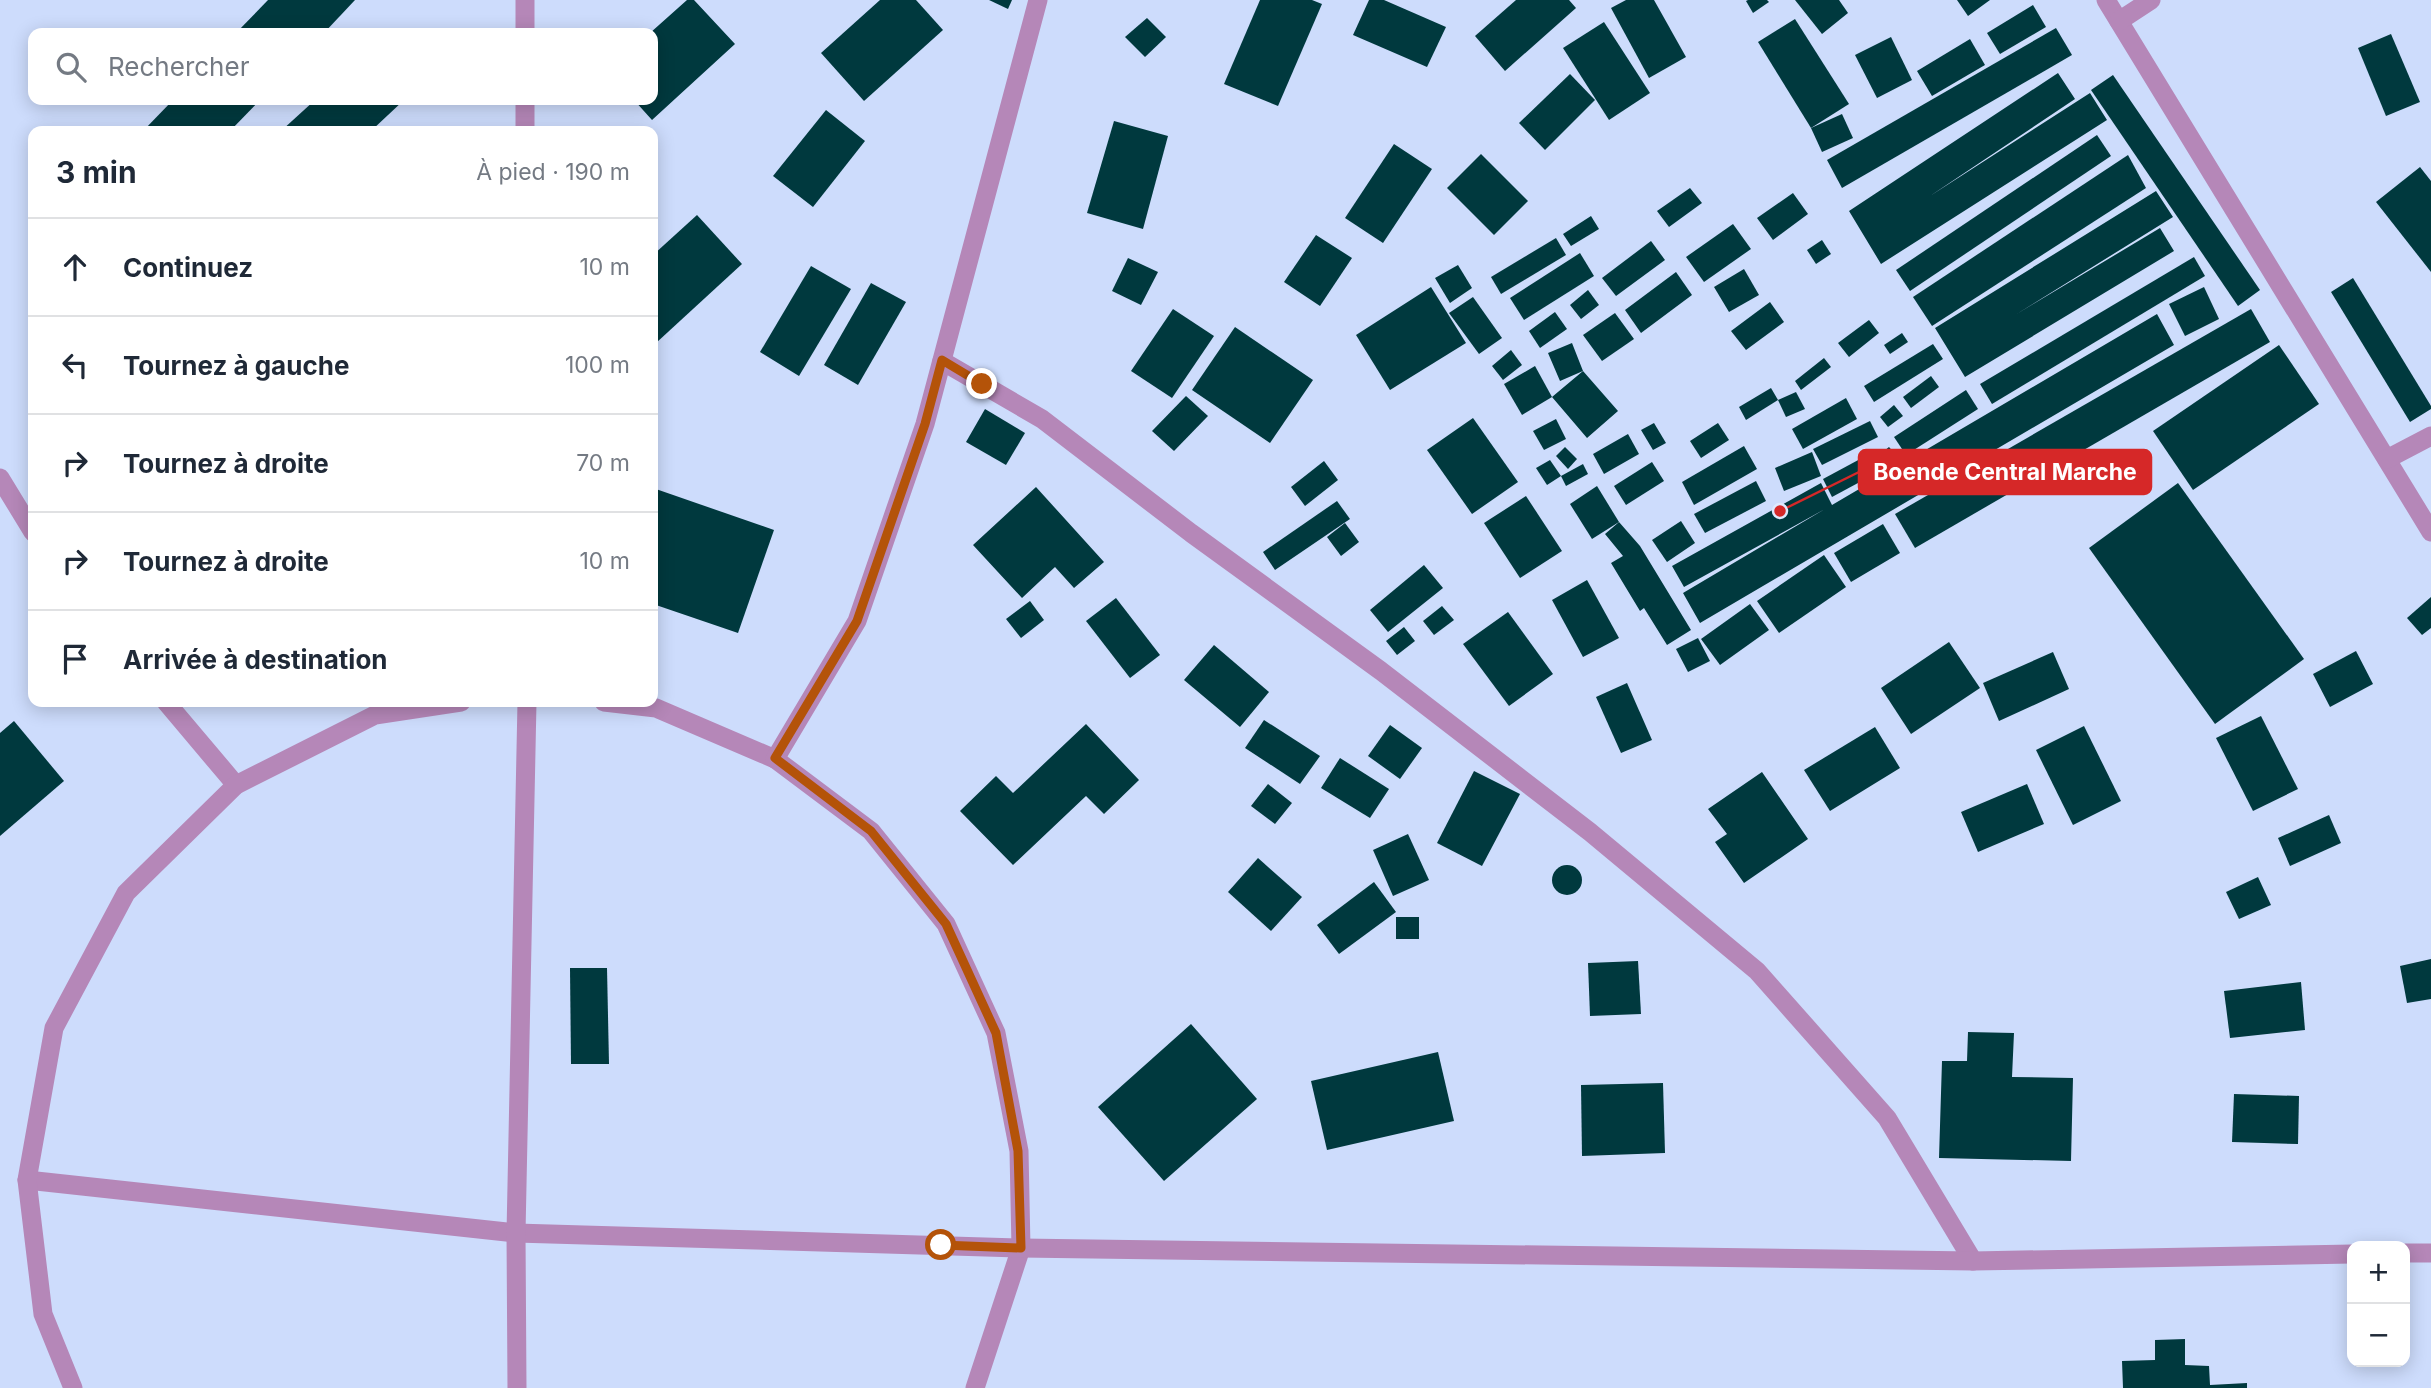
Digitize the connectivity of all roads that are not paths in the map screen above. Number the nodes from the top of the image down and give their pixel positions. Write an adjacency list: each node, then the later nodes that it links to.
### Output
1 (525, 0): 6 (street)
2 (1038, 0): 9 (street)
3 (2106, 0): 5 (street)
4 (2151, 0): 5 (street)
5 (2119, 21): 11 (street)
6 (525, 28)
7 (525, 105): 8 (street)
8 (525, 126)
9 (942, 360): 19 (street); 27 (street)
10 (2431, 436): 11 (street)
11 (2387, 459): 14 (street)
12 (0, 478): 13 (street)
13 (28, 525)
14 (2431, 532)
15 (170, 707): 20 (street)
16 (428, 707): 20 (street)
17 (527, 707): 22 (street)
18 (647, 707): 19 (street)
19 (775, 758): 23 (street)
20 (236, 785): 21 (street)
21 (27, 1180): 22 (street); 28 (street)
22 (516, 1233): 23 (street); 29 (street)
23 (1021, 1248): 27 (street); 30 (street)
24 (2410, 1253): 25 (street)
25 (2431, 1253)
26 (2347, 1254): 27 (street)
27 (1973, 1261)
28 (73, 1388)
29 (517, 1388)
30 (975, 1388)

